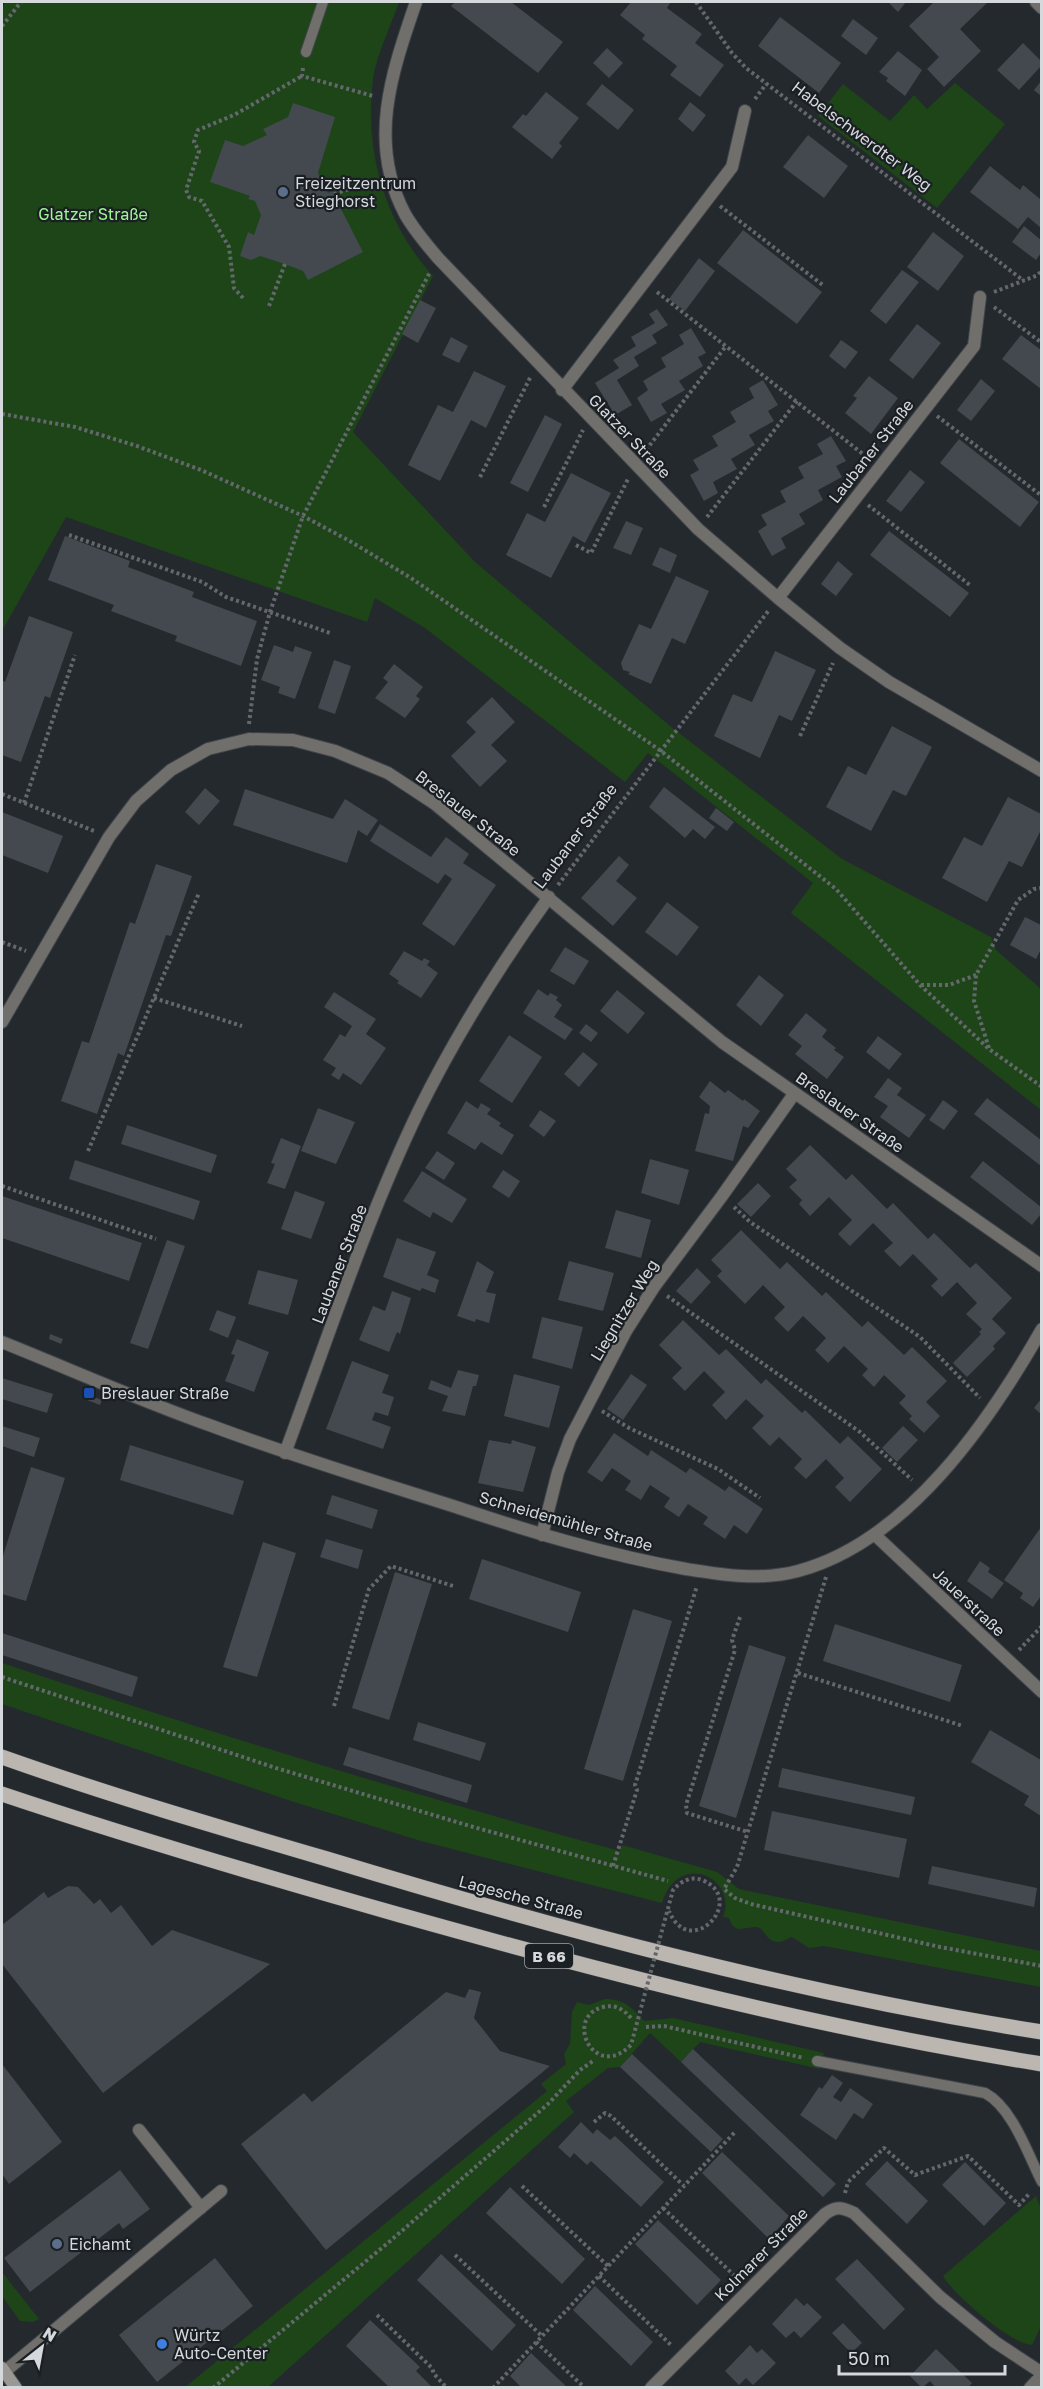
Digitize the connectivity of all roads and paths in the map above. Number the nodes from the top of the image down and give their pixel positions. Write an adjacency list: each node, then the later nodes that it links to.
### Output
1 (21, 2): 7 (path)
2 (323, 2): 8 (lane)
3 (416, 2): 10 (street, Glatzer Straße)
4 (696, 2): 18 (path, Habelschwerdter Weg)
5 (1035, 2): 6 (street)
6 (1041, 8)
7 (2, 26)
8 (306, 52): 9 (path)
9 (302, 76): 10 (path); 22 (path)
10 (387, 100): 12 (street, Glatzer Straße)
11 (745, 111): 14 (street)
12 (392, 175): 13 (path); 15 (street, Glatzer Straße)
13 (334, 194)
14 (709, 198): 19 (street); 20 (path)
15 (438, 258): 25 (street, Glatzer Straße); 36 (path)
16 (285, 264): 23 (path)
17 (1041, 270): 18 (path)
18 (1024, 281): 21 (path)
19 (644, 282): 26 (street); 27 (path)
20 (824, 286)
21 (980, 297): 24 (path); 28 (street, Laubaner Straße)
22 (243, 298)
23 (269, 306)
24 (1041, 343)
25 (538, 364): 26 (street, Glatzer Straße); 32 (path)
26 (562, 390): 30 (street, Glatzer Straße)
27 (797, 401): 31 (path); 37 (path)
28 (926, 407): 31 (street, Laubaner Straße); 34 (path)
29 (2, 414): 36 (path)
30 (589, 418): 35 (path); 37 (street, Glatzer Straße)
31 (880, 467): 33 (street, Laubaner Straße)
32 (480, 477)
33 (857, 496): 39 (path); 40 (street, Laubaner Straße)
34 (1041, 496)
35 (544, 507)
36 (303, 516): 41 (path); 47 (path)
37 (698, 529): 40 (street, Glatzer Straße)
38 (69, 535): 41 (path)
39 (971, 586)
40 (778, 598): 43 (street, Glatzer Straße); 47 (path, Laubaner Straße)
41 (270, 612): 42 (path); 46 (path)
42 (330, 633)
43 (840, 648): 45 (path); 48 (street, Glatzer Straße)
44 (75, 654): 50 (path)
45 (800, 736)
46 (249, 739): 51 (street, Breslauer Straße); 54 (street, Breslauer Straße)
47 (661, 751): 54 (path, Laubaner Straße); 58 (path)
48 (1041, 771)
49 (2, 794): 50 (path)
50 (24, 803): 51 (path)
51 (109, 837): 56 (street, Breslauer Straße)
52 (1041, 888): 57 (path)
53 (199, 893): 59 (path)
54 (549, 897): 64 (street, Breslauer Straße); 75 (street, Laubaner Straße)
55 (2, 942): 56 (path)
56 (38, 956): 60 (street, Breslauer Straße)
57 (976, 975): 58 (path); 62 (path)
58 (920, 985): 62 (path)
59 (154, 998): 61 (path); 65 (path)
60 (2, 1022)
61 (242, 1026)
62 (989, 1048): 63 (path)
63 (1041, 1087)
64 (794, 1094): 67 (street, Liegnitzer Weg); 69 (street, Breslauer Straße)
65 (88, 1151)
66 (2, 1186): 68 (path)
67 (722, 1196): 70 (street, Liegnitzer Weg); 74 (path)
68 (156, 1239)
69 (1041, 1266)
70 (654, 1287): 73 (street, Liegnitzer Weg); 76 (path)
71 (1041, 1329): 74 (street, Schneidemühler Straße)
72 (2, 1342): 75 (street, Schneidemühler Straße)
73 (588, 1403): 77 (path); 78 (street, Liegnitzer Weg)
74 (992, 1409): 76 (street, Schneidemühler Straße)
75 (285, 1453): 78 (street, Schneidemühler Straße)
76 (924, 1491): 79 (street, Schneidemühler Straße)
77 (760, 1498)
78 (542, 1535): 81 (street, Schneidemühler Straße)
79 (875, 1535): 80 (street, Schneidemühler Straße); 85 (street, Jauerstraße)
80 (831, 1559): 81 (street, Schneidemühler Straße); 86 (path)
81 (702, 1571): 94 (path)
82 (453, 1586): 89 (path)
83 (740, 1617): 93 (path)
84 (1041, 1626): 85 (path)
85 (1008, 1662): 88 (street, Jauerstraße)
86 (798, 1673): 90 (path); 93 (path)
87 (2, 1677): 94 (path)
88 (1041, 1692)
89 (334, 1706)
90 (963, 1726)
91 (2, 1757): 100 (main road, Lagesche Straße / B 66)
92 (2, 1794): 103 (main road, B 66)
93 (748, 1832): 97 (path)
94 (613, 1866): 95 (path)
95 (668, 1881)
96 (669, 1911): 98 (path, bridge)
97 (1041, 1966)
98 (631, 2018)
99 (646, 2027): 102 (path)
100 (1041, 2032)
101 (593, 2061): 125 (path)
102 (818, 2061): 107 (lane)
103 (1041, 2064)
104 (594, 2122): 109 (path)
105 (139, 2130): 111 (street)
106 (736, 2131): 109 (path)
107 (1041, 2182): 113 (path)
108 (522, 2186): 115 (path)
109 (684, 2186): 112 (path)
110 (221, 2191): 111 (street)
111 (201, 2208): 122 (street)
112 (663, 2208): 115 (path); 117 (path)
113 (842, 2208): 117 (street, Kolmarer Straße); 123 (street)
114 (455, 2255): 119 (path)
115 (608, 2266): 116 (path)
116 (599, 2276): 119 (path); 121 (path)
117 (748, 2289): 121 (street, Kolmarer Straße)
118 (376, 2315): 126 (path)
119 (542, 2336): 120 (path)
120 (536, 2342): 127 (path); 128 (path)
121 (682, 2356): 129 (street, Kolmarer Straße)
122 (2, 2371): 124 (main road)
123 (1041, 2374): 130 (street)
124 (16, 2388)
125 (213, 2388)
126 (447, 2388)
127 (494, 2388)
128 (585, 2388)
129 (651, 2388)
130 (1030, 2388)

